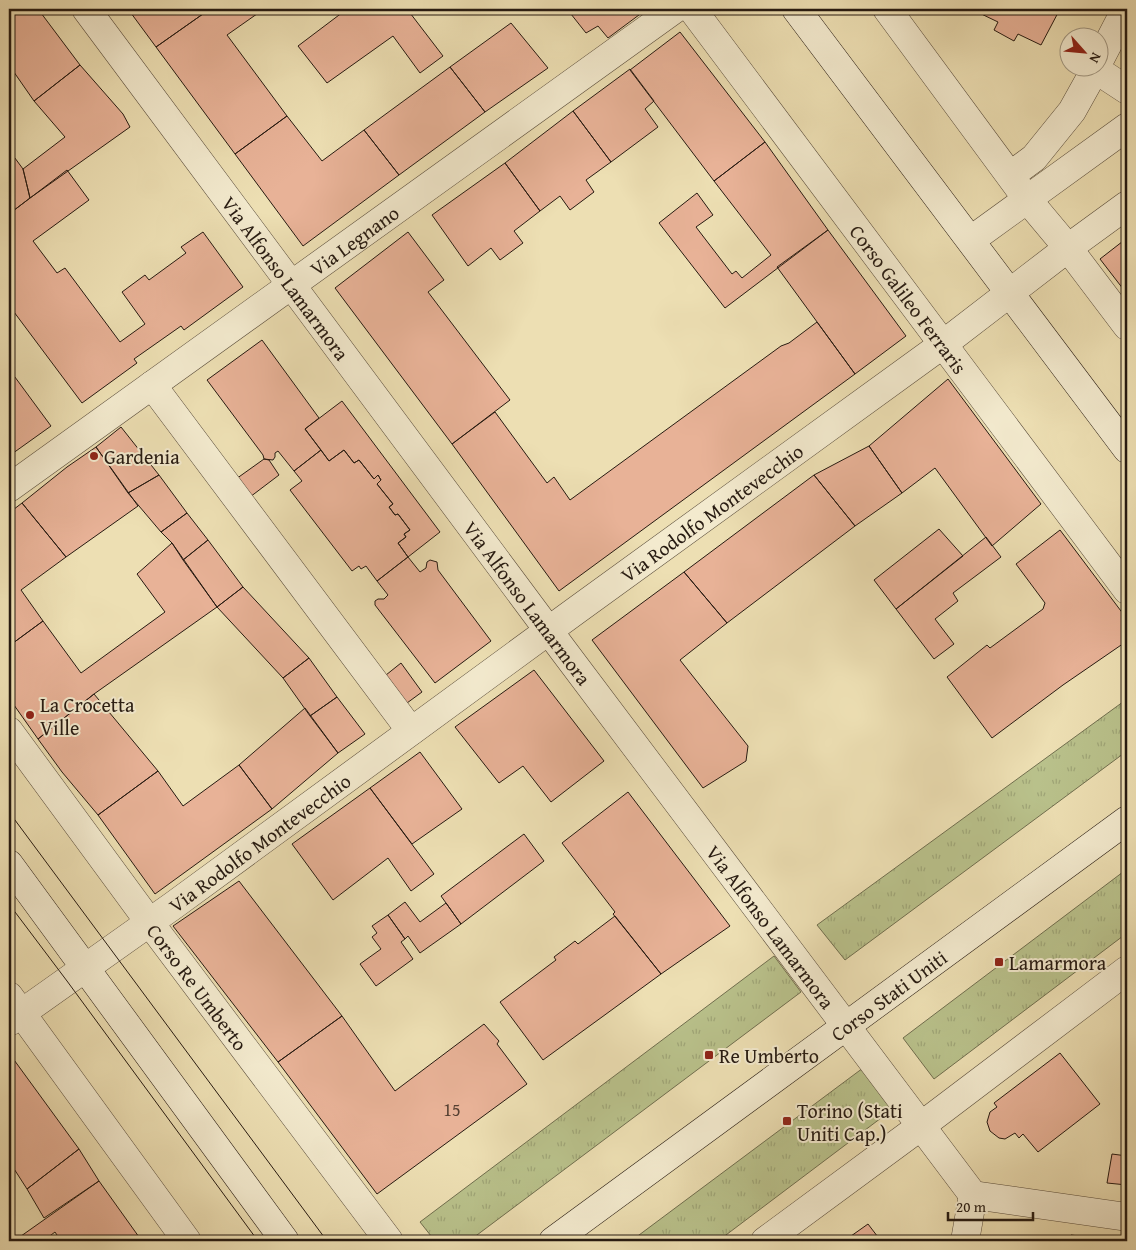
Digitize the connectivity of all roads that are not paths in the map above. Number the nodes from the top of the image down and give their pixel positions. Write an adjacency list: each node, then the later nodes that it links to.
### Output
1 (86, 9): 17 (street, Via Alfonso Lamarmora)
2 (675, 9): 17 (street, Via Legnano)
3 (692, 9): 20 (street, Corso Galileo Ferraris)
4 (796, 9): 15 (street)
5 (887, 9): 12 (street)
6 (1126, 9): 7 (street)
7 (1108, 44)
8 (1108, 75): 10 (street)
9 (1090, 78): 12 (street)
10 (1127, 90)
11 (1127, 127): 13 (street)
12 (1011, 175): 13 (street)
13 (1028, 199): 15 (street); 16 (street)
14 (1127, 205): 16 (street, Via Rodolfo Montevecchio)
15 (971, 240): 18 (street)
16 (1068, 248): 18 (street, Via Rodolfo Montevecchio); 19 (street)
17 (292, 284): 21 (street, Via Legnano); 25 (street, Via Alfonso Lamarmora)
18 (1010, 293): 20 (street, Via Rodolfo Montevecchio); 22 (street)
19 (1127, 326)
20 (942, 345): 24 (street, Corso Galileo Ferraris); 25 (street, Via Rodolfo Montevecchio)
21 (152, 384): 23 (street, Via Legnano); 27 (street)
22 (1127, 449)
23 (9, 488)
24 (1127, 590)
25 (549, 630): 27 (street, Via Rodolfo Montevecchio); 34 (street, Via Alfonso Lamarmora)
26 (9, 731): 30 (street, Corso Re Umberto)
27 (411, 731): 30 (street, Via Rodolfo Montevecchio)
28 (1127, 820): 34 (street, Corso Stati Uniti)
29 (9, 864): 31 (street)
30 (150, 923): 31 (street, Via Rodolfo Montevecchio); 40 (street, Corso Re Umberto)
31 (84, 969): 33 (street, Via Rodolfo Montevecchio); 39 (street)
32 (1127, 970): 35 (street)
33 (13, 1010): 38 (street)
34 (847, 1026): 35 (street, Via Alfonso Lamarmora); 41 (street, Corso Stati Uniti)
35 (921, 1126): 36 (street, Via Alfonso Lamarmora); 42 (street)
36 (973, 1195): 37 (street); 43 (street)
37 (1127, 1217)
38 (187, 1241)
39 (285, 1241)
40 (389, 1241)
41 (553, 1241)
42 (764, 1241)
43 (965, 1241)

